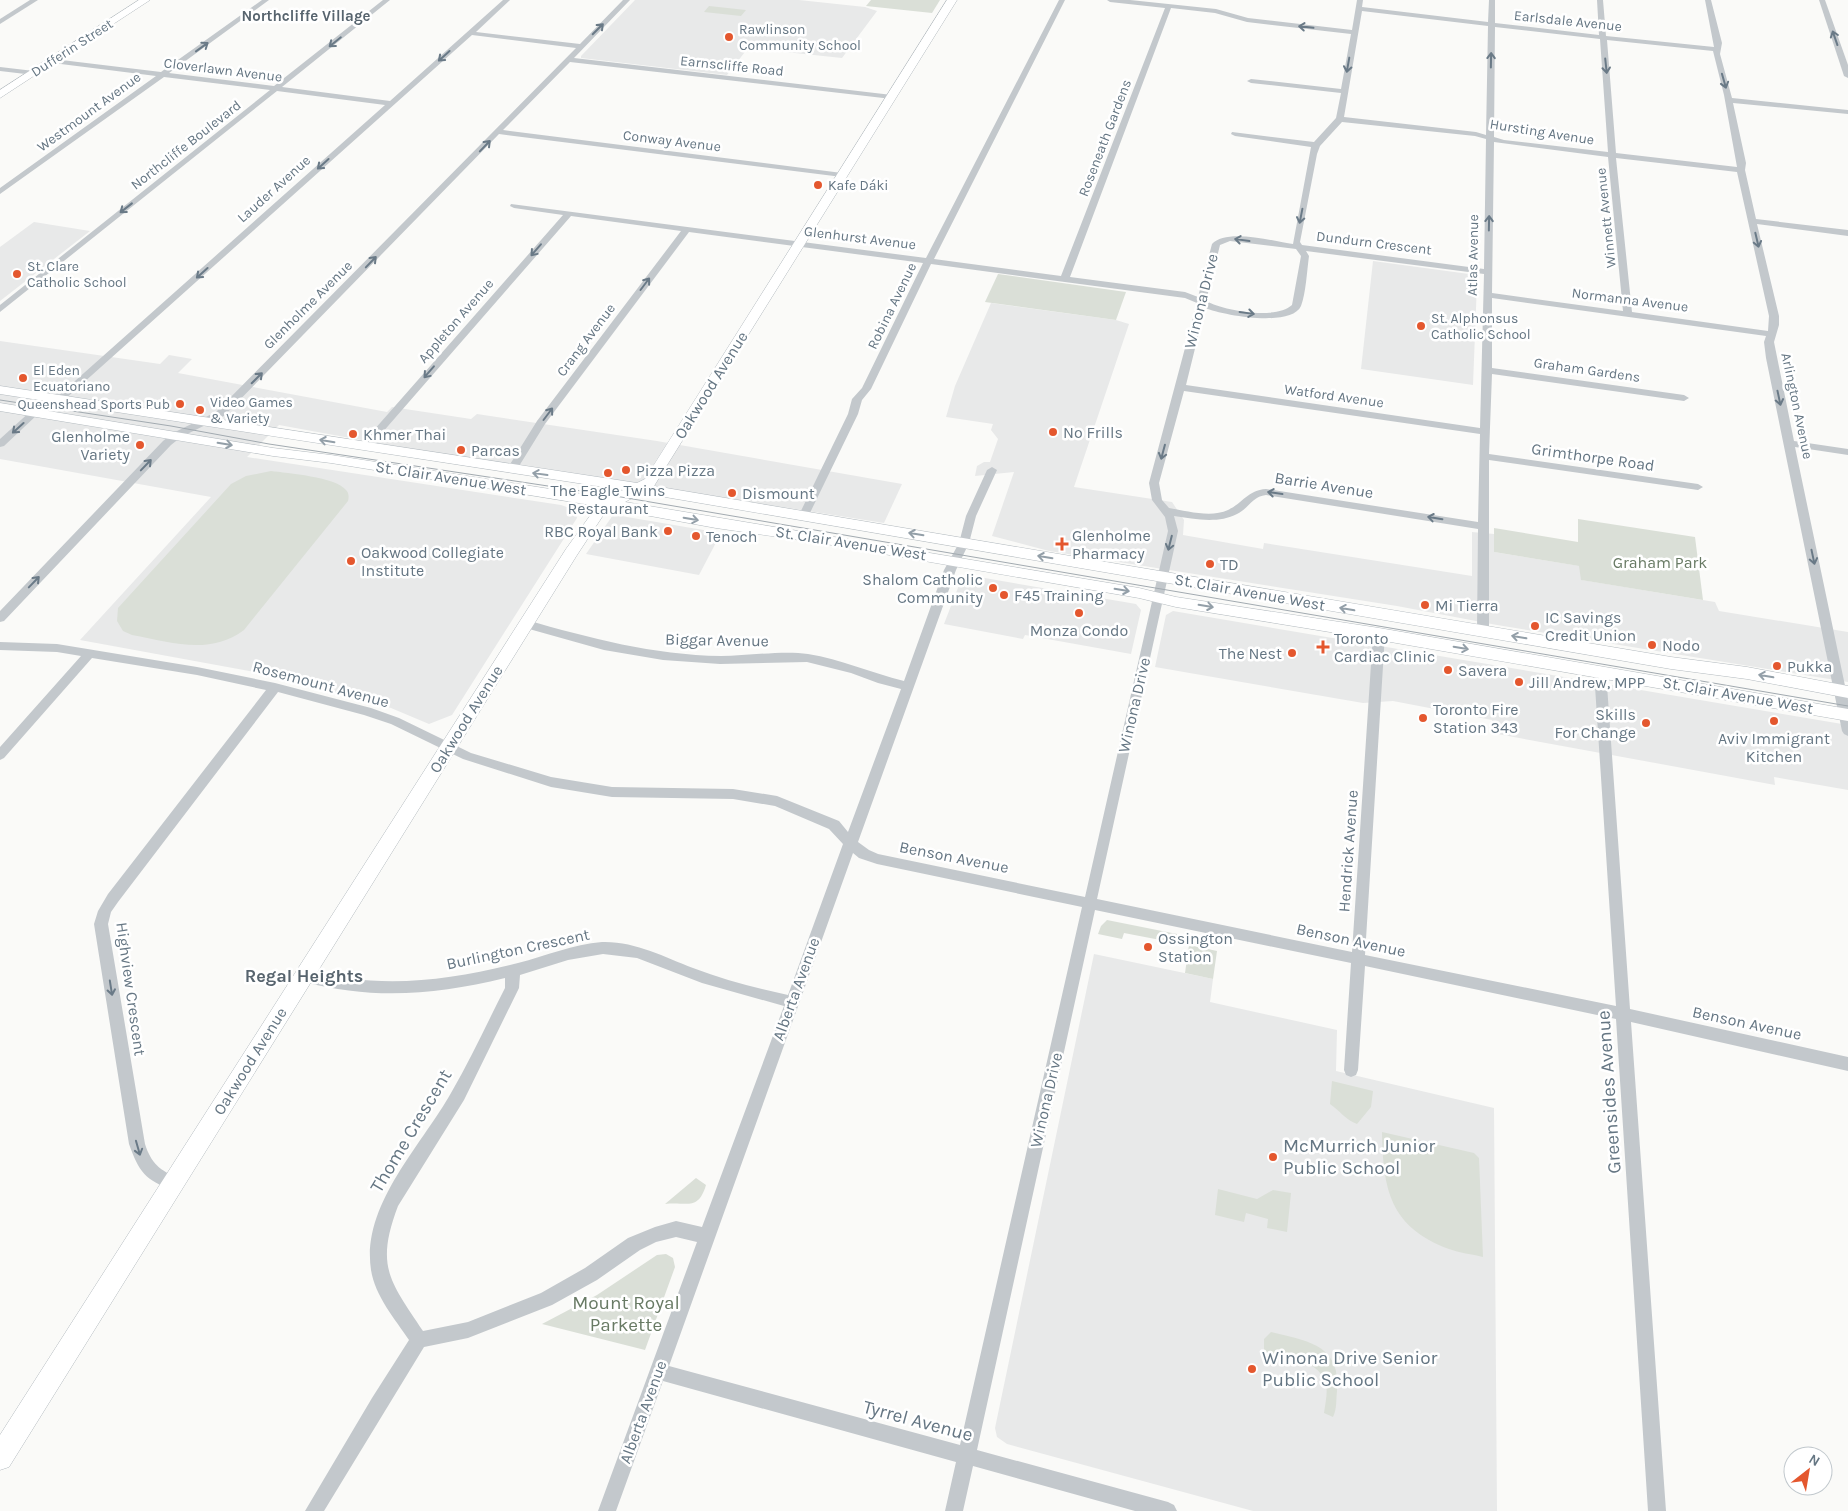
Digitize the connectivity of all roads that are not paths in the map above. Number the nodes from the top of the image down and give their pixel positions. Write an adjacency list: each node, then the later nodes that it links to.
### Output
1 (35, 0): 17 (street)
2 (145, 0): 25 (main road, Dufferin Street)
3 (266, 0): 28 (street, Westmount Avenue, one-way to 3)
4 (387, 0): 31 (street, Northcliffe Boulevard, one-way to 31)
5 (507, 0): 20 (street, Lauder Avenue)
6 (627, 0): 22 (street, Glenholme Avenue, one-way to 6)
7 (952, 0): 34 (main road, Oakwood Avenue)
8 (1062, 0): 54 (street, Robina Avenue)
9 (1110, 0): 15 (street)
10 (1360, 0): 16 (street)
11 (1492, 0): 18 (street, Atlas Avenue)
12 (1600, 0): 21 (street, Winnett Avenue)
13 (1708, 0): 23 (street, Arlington Avenue)
14 (1822, 0): 29 (street, one-way to 14)
15 (1169, 6): 19 (street, one-way to 15); 56 (street, Roseneath Gardens)
16 (1358, 9): 18 (street, Earlsdale Avenue); 19 (street)
17 (0, 22)
18 (1492, 25): 21 (street, Earlsdale Avenue); 41 (street, Atlas Avenue, one-way to 18)
19 (1354, 32): 32 (street, one-way to 32)
20 (470, 33): 22 (street); 36 (street, Lauder Avenue, one-way to 36)
21 (1603, 38): 23 (street, Earlsdale Avenue); 43 (street, Winnett Avenue, one-way to 43)
22 (581, 46): 24 (street, Glenholme Avenue)
23 (1716, 49): 35 (street, Arlington Avenue, one-way to 35)
24 (568, 60): 34 (street, Earnscliffe Road); 39 (street, Glenholme Avenue)
25 (53, 61): 27 (main road, Dufferin Street); 28 (street, Cloverlawn Avenue)
26 (0, 69): 27 (street)
27 (34, 73): 33 (main road, Dufferin Street)
28 (162, 75): 31 (street, Cloverlawn Avenue); 46 (street, Westmount Avenue)
29 (1848, 76)
30 (1251, 81): 32 (street)
31 (276, 89): 36 (street, Cloverlawn Avenue); 59 (street, Northcliffe Boulevard, one-way to 59)
32 (1343, 91): 38 (street)
33 (0, 96)
34 (892, 97): 45 (main road, Oakwood Avenue)
35 (1729, 100): 37 (street); 44 (street, Arlington Avenue)
36 (391, 103): 66 (street, Lauder Avenue, one-way to 66)
37 (1848, 112)
38 (1340, 119): 41 (street, Hursting Avenue); 42 (street)
39 (499, 132): 45 (street, Conway Avenue); 69 (street, Glenholme Avenue, one-way to 39)
40 (1235, 134): 42 (street)
41 (1490, 138): 43 (street, Hursting Avenue); 55 (street, Atlas Avenue, one-way to 41)
42 (1316, 145): 53 (street, one-way to 53)
43 (1612, 155): 44 (street, Hursting Avenue); 60 (street, Winnett Avenue)
44 (1741, 170): 49 (street, Arlington Avenue)
45 (842, 175): 52 (main road, Oakwood Avenue)
46 (0, 192)
47 (514, 206): 48 (street, Glenhurst Avenue)
48 (568, 214): 50 (street, Glenhurst Avenue); 74 (street, Appleton Avenue, one-way to 74)
49 (1753, 221): 51 (street); 61 (street, Arlington Avenue, one-way to 61)
50 (686, 230): 52 (street, Glenhurst Avenue); 77 (street, Crang Avenue, one-way to 50)
51 (1848, 233)
52 (800, 244): 54 (street, Glenhurst Avenue); 80 (main road, Oakwood Avenue)
53 (1299, 247): 55 (street, Dundurn Crescent); 58 (street, Winona Drive, one-way to 58); 58 (street, Dundurn Crescent, one-way to 53)
54 (929, 260): 56 (street, Glenhurst Avenue); 83 (street, Robina Avenue)
55 (1488, 272): 57 (street, Atlas Avenue)
56 (1065, 278): 58 (street, Glenhurst Avenue)
57 (1487, 295): 60 (street, Normanna Avenue); 62 (street, Atlas Avenue)
58 (1201, 302): 63 (street, Winona Drive)
59 (0, 309)
60 (1628, 314): 61 (street, Normanna Avenue)
61 (1770, 334): 72 (street, Arlington Avenue, one-way to 72)
62 (1487, 370): 65 (street, Graham Gardens); 70 (street, Atlas Avenue)
63 (1180, 387): 70 (street, Watford Avenue); 82 (street, Winona Drive, one-way to 82)
64 (0, 390): 66 (main road, St. Clair Avenue West)
65 (1684, 398)
66 (60, 399): 69 (main road, St. Clair Avenue West)
67 (0, 406): 68 (main road, St. Clair Avenue West)
68 (35, 412): 71 (main road, St. Clair Avenue West); 73 (street, one-way to 73)
69 (208, 421): 71 (street, Glenholme Avenue); 74 (main road, St. Clair Avenue West, one-way to 69)
70 (1485, 432): 76 (street, Atlas Avenue)
71 (177, 435): 81 (main road, St. Clair Avenue West, one-way to 81); 89 (street, Glenholme Avenue, one-way to 71)
72 (1789, 443): 75 (street); 98 (street, Arlington Avenue, one-way to 98)
73 (0, 444)
74 (364, 447): 77 (main road, St. Clair Avenue West)
75 (1848, 452)
76 (1484, 456): 79 (street, Grimthorpe Road); 84 (street, Atlas Avenue)
77 (512, 470): 80 (main road, St. Clair Avenue West, one-way to 77)
78 (992, 470): 85 (street, Alberta Avenue)
79 (1698, 488)
80 (640, 489): 81 (main road, Oakwood Avenue); 83 (main road, St. Clair Avenue West)
81 (609, 504): 86 (main road, St. Clair Avenue West, one-way to 86); 90 (main road, Oakwood Avenue)
82 (1166, 511): 84 (street, Barrie Avenue, one-way to 82); 87 (street, Winona Drive, one-way to 87)
83 (802, 517): 85 (main road, St. Clair Avenue West, one-way to 83)
84 (1484, 526): 91 (street, Atlas Avenue)
85 (964, 543): 86 (street, Alberta Avenue); 87 (main road, St. Clair Avenue West, one-way to 85)
86 (954, 561): 88 (main road, St. Clair Avenue West, one-way to 88); 96 (street, Alberta Avenue)
87 (1162, 576): 88 (street, Winona Drive); 91 (main road, St. Clair Avenue West, one-way to 87)
88 (1158, 598): 92 (main road, St. Clair Avenue West, one-way to 92); 104 (street, Winona Drive)
89 (0, 618)
90 (526, 624): 96 (street, Biggar Avenue); 101 (main road, Oakwood Avenue)
91 (1483, 631): 98 (main road, St. Clair Avenue West, one-way to 91)
92 (1379, 634): 95 (main road, St. Clair Avenue West, one-way to 95); 105 (street, Hendrick Avenue)
93 (0, 646): 94 (street, Rosemount Avenue)
94 (89, 654): 97 (street, Rosemount Avenue); 102 (street)
95 (1600, 671): 99 (main road, St. Clair Avenue West); 109 (street, Greensides Avenue)
96 (907, 686): 103 (street, Alberta Avenue)
97 (275, 687): 101 (street, Rosemount Avenue); 112 (street, Highview Crescent, one-way to 112)
98 (1844, 691): 99 (street, Arlington Avenue)
99 (1846, 715): 100 (street, Arlington Avenue)
100 (1848, 732)
101 (448, 746): 103 (street, Rosemount Avenue); 107 (main road, Oakwood Avenue)
102 (0, 755)
103 (850, 842): 104 (street, Benson Avenue); 108 (street, Alberta Avenue)
104 (1090, 903): 105 (street, Benson Avenue); 116 (street, Winona Drive)
105 (1358, 960): 109 (street, Benson Avenue); 111 (street, Hendrick Avenue)
106 (513, 971): 107 (street, Burlington Crescent); 108 (street, Burlington Crescent); 114 (street, Thome Crescent)
107 (304, 976): 112 (main road, Oakwood Avenue)
108 (791, 1002): 113 (street, Alberta Avenue)
109 (1623, 1014): 110 (street, Benson Avenue); 122 (street, Greensides Avenue)
110 (1848, 1064)
111 (1351, 1070)
112 (173, 1183): 117 (main road, Oakwood Avenue)
113 (706, 1236): 114 (street); 115 (street, Alberta Avenue)
114 (419, 1340): 118 (street)
115 (658, 1371): 116 (street, Tyrrel Avenue); 119 (street, Alberta Avenue)
116 (966, 1456): 120 (street, Winona Drive); 121 (street, Tyrrel Avenue)
117 (0, 1458)
118 (314, 1511)
119 (607, 1511)
120 (954, 1511)
121 (1168, 1511)
122 (1657, 1511)

